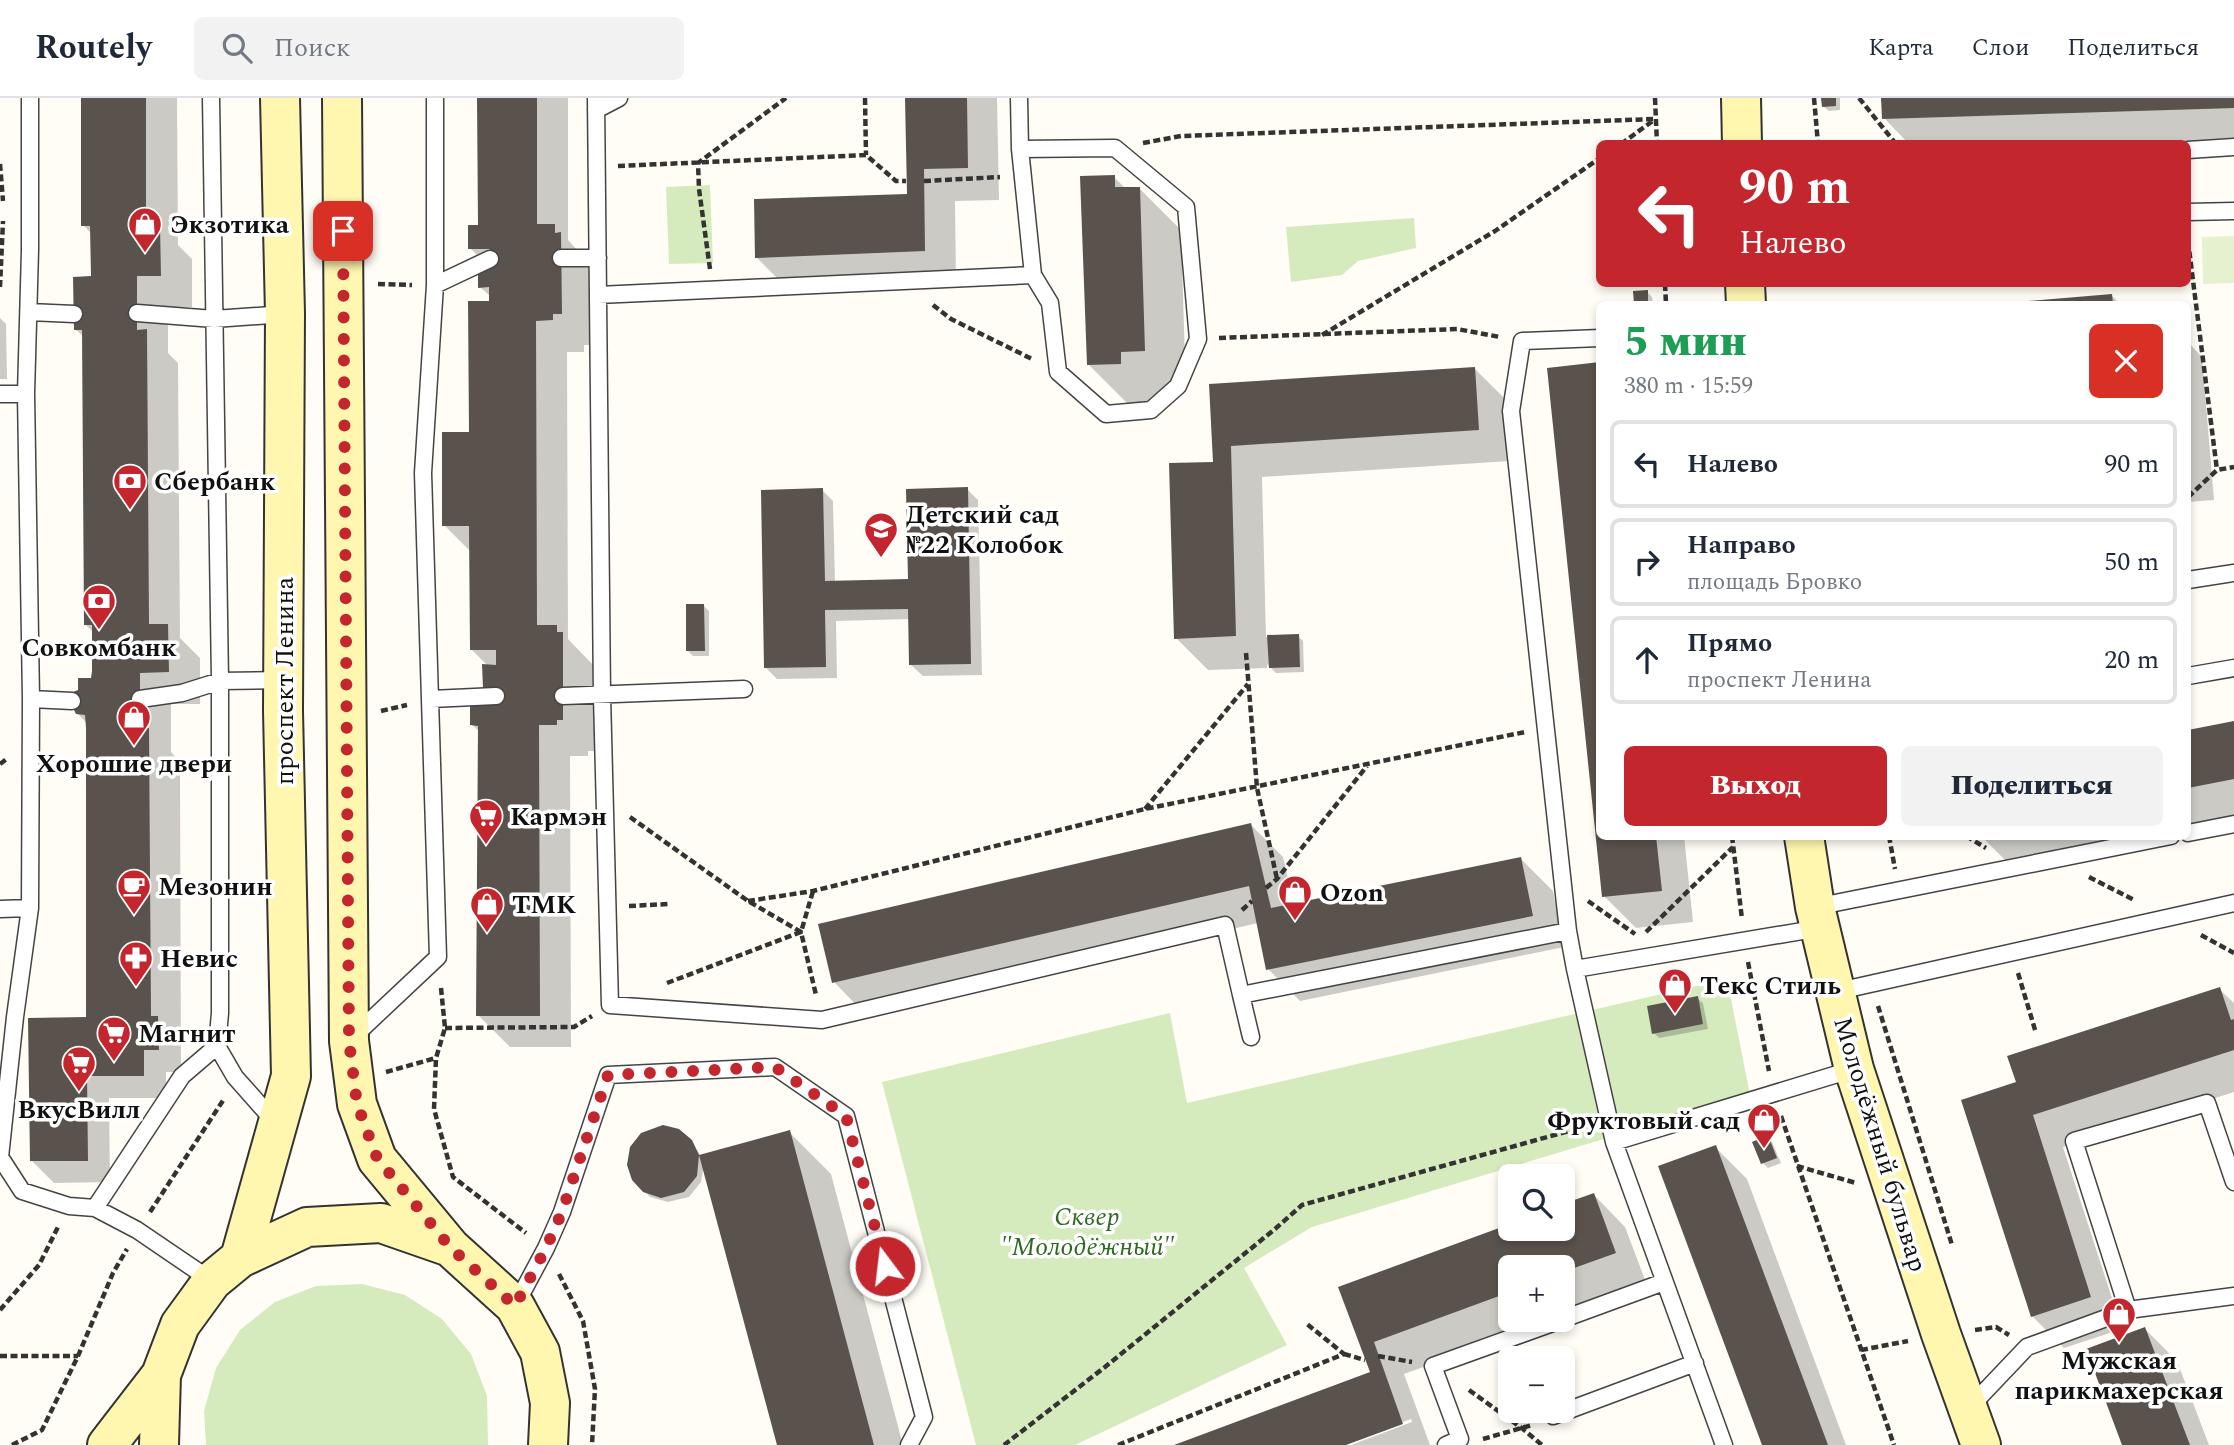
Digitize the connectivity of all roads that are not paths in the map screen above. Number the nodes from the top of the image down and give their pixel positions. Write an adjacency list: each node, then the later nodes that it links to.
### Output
1 (30, 98): 22 (lane)
2 (211, 98): 26 (lane)
3 (280, 98): 25 (street, проспект Ленина)
4 (342, 98): 57 (street)
5 (435, 98): 20 (lane)
6 (619, 98): 9 (lane)
7 (1019, 98): 12 (lane)
8 (1741, 98): 10 (street)
9 (596, 104): 17 (lane)
10 (1742, 140)
11 (2234, 147): 13 (lane)
12 (1020, 149): 19 (lane); 19 (lane)
13 (2191, 150)
14 (2234, 211): 15 (lane)
15 (2191, 212)
16 (561, 258): 17 (lane)
17 (598, 258): 21 (lane)
18 (490, 259): 20 (lane)
19 (1033, 275): 21 (lane)
20 (435, 285): 42 (lane)
21 (598, 295): 39 (lane)
22 (29, 312): 24 (lane); 29 (lane)
23 (138, 313): 26 (lane)
24 (74, 314)
25 (285, 314): 26 (lane); 34 (street, проспект Ленина)
26 (214, 319): 35 (lane)
27 (1596, 338): 52 (lane)
28 (0, 394): 29 (lane)
29 (26, 394): 40 (lane)
30 (2234, 573): 31 (lane)
31 (2191, 580)
32 (2234, 668): 33 (lane)
33 (2191, 675)
34 (283, 680): 35 (lane); 60 (street, проспект Ленина)
35 (220, 681): 41 (lane); 58 (lane)
36 (744, 688): 39 (lane)
37 (496, 696): 42 (lane)
38 (563, 696): 39 (lane)
39 (602, 696): 55 (lane)
40 (31, 699): 43 (lane); 49 (lane)
41 (140, 699)
42 (432, 699): 57 (lane)
43 (72, 701)
44 (2234, 824): 45 (lane)
45 (2191, 832)
46 (1805, 840): 51 (street, Молодёжный бульвар)
47 (2151, 840): 51 (lane)
48 (2234, 903): 54 (lane)
49 (30, 908): 50 (lane); 63 (lane)
50 (0, 909)
51 (1818, 917): 53 (lane); 54 (street, Молодёжный бульвар)
52 (1568, 931): 53 (lane); 55 (lane)
53 (1575, 969): 61 (lane)
54 (1834, 992): 59 (street, Молодёжный бульвар)
55 (1241, 995): 56 (lane)
56 (1251, 1037)
57 (349, 1041): 64 (street)
58 (217, 1046): 60 (lane); 63 (lane)
59 (1854, 1069): 61 (lane); 75 (street, Молодёжный бульвар)
60 (278, 1125): 65 (street, проспект Ленина)
61 (1614, 1142): 66 (lane)
62 (2234, 1182): 69 (lane)
63 (95, 1208): 65 (lane)
64 (450, 1247): 65 (street); 68 (street)
65 (226, 1269): 73 (street)
66 (1664, 1282): 70 (lane); 72 (lane)
67 (2234, 1296): 69 (lane)
68 (515, 1306): 79 (street); 80 (lane)
69 (2128, 1310): 75 (lane)
70 (1575, 1314)
71 (1526, 1332): 76 (lane)
72 (1695, 1363): 74 (lane); 81 (lane)
73 (161, 1375): 77 (street); 78 (street)
74 (1575, 1408)
75 (1968, 1409): 82 (street, Молодёжный бульвар)
76 (1453, 1442)
77 (107, 1445)
78 (159, 1445)
79 (548, 1445)
80 (909, 1445)
81 (1724, 1445)
82 (1981, 1445)

